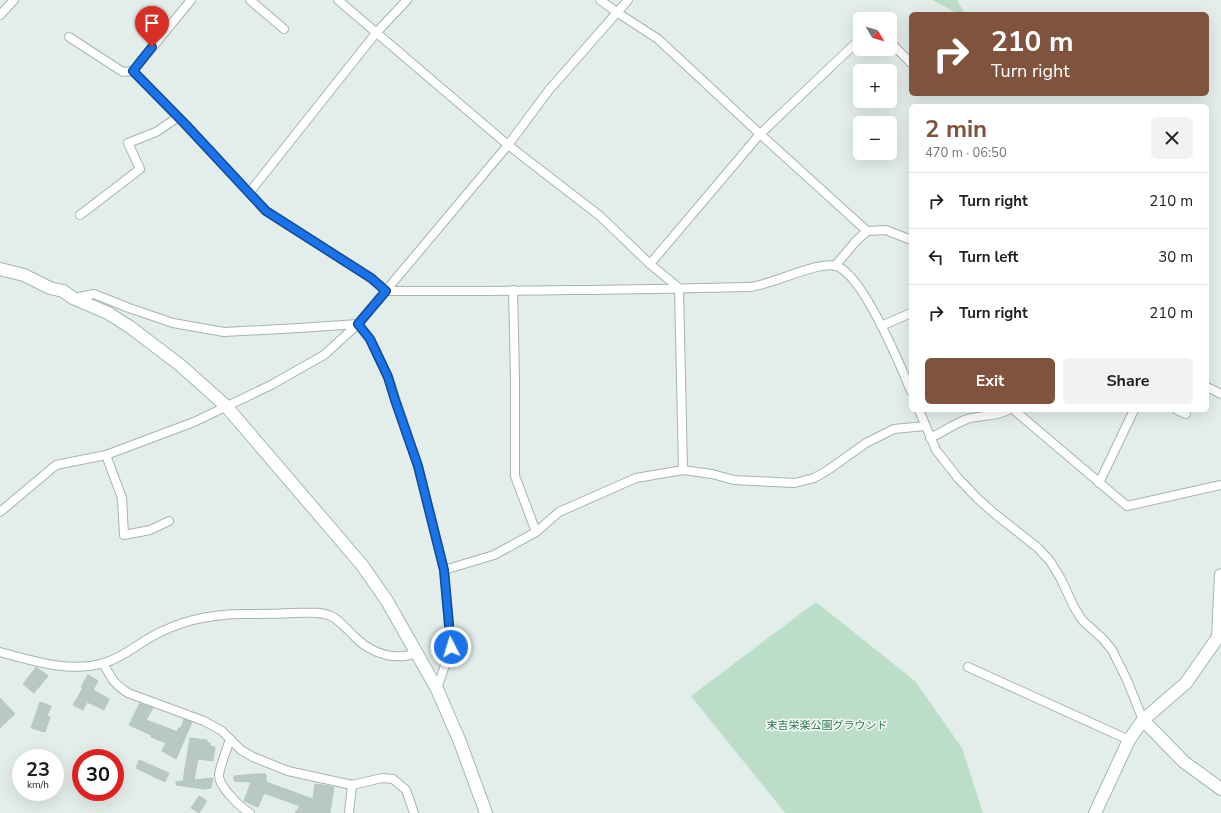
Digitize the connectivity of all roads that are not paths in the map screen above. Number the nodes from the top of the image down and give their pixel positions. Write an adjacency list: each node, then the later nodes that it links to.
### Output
1 (14, 0): 9 (street)
2 (191, 0): 16 (street)
3 (250, 0): 10 (street)
4 (338, 0): 11 (street)
5 (407, 0): 11 (street)
6 (600, 0): 8 (street)
7 (628, 0): 8 (street)
8 (618, 13): 18 (street); 19 (street)
9 (0, 15)
10 (284, 29)
11 (376, 33): 19 (street); 20 (street)
12 (69, 37): 16 (street)
13 (853, 46): 18 (street)
14 (897, 49): 15 (street)
15 (909, 61)
16 (133, 71): 17 (street)
17 (178, 117): 20 (street); 21 (street)
18 (760, 134): 22 (street); 24 (street)
19 (508, 145): 24 (street); 29 (street)
20 (249, 193): 29 (street)
21 (80, 215)
22 (867, 231): 23 (street); 25 (street)
23 (909, 239)
24 (650, 264): 27 (street)
25 (835, 266): 27 (street); 33 (street)
26 (0, 269): 30 (street)
27 (679, 288): 28 (street); 47 (street)
28 (513, 290): 29 (street); 52 (street)
29 (386, 291): 32 (street)
30 (73, 298): 32 (street); 37 (street)
31 (909, 314): 33 (street)
32 (358, 324): 37 (street); 53 (street)
33 (881, 326): 34 (street)
34 (909, 386)
35 (1209, 388): 36 (street)
36 (1221, 394)
37 (226, 406): 46 (street); 56 (street)
38 (919, 412): 44 (street)
39 (1004, 412): 45 (street)
40 (1016, 412): 48 (street)
41 (1133, 412): 48 (street)
42 (1182, 412): 43 (street)
43 (1186, 414)
44 (925, 426): 45 (street); 47 (street)
45 (930, 438): 60 (street)
46 (106, 454): 50 (street); 51 (street)
47 (683, 470): 52 (street)
48 (1099, 482): 49 (street)
49 (1221, 485)
50 (0, 512)
51 (169, 521)
52 (536, 532): 53 (street)
53 (444, 570): 59 (street)
54 (1221, 575): 60 (street)
55 (0, 652): 57 (street)
56 (417, 653): 57 (street); 59 (street)
57 (103, 663): 61 (street)
58 (968, 667): 62 (street)
59 (437, 689): 68 (street)
60 (1143, 720): 62 (street); 64 (street)
61 (230, 739): 63 (street); 65 (street)
62 (1129, 740): 69 (street)
63 (352, 785): 66 (street); 67 (street)
64 (1221, 789)
65 (250, 813)
66 (349, 813)
67 (414, 813)
68 (486, 813)
69 (1095, 813)

